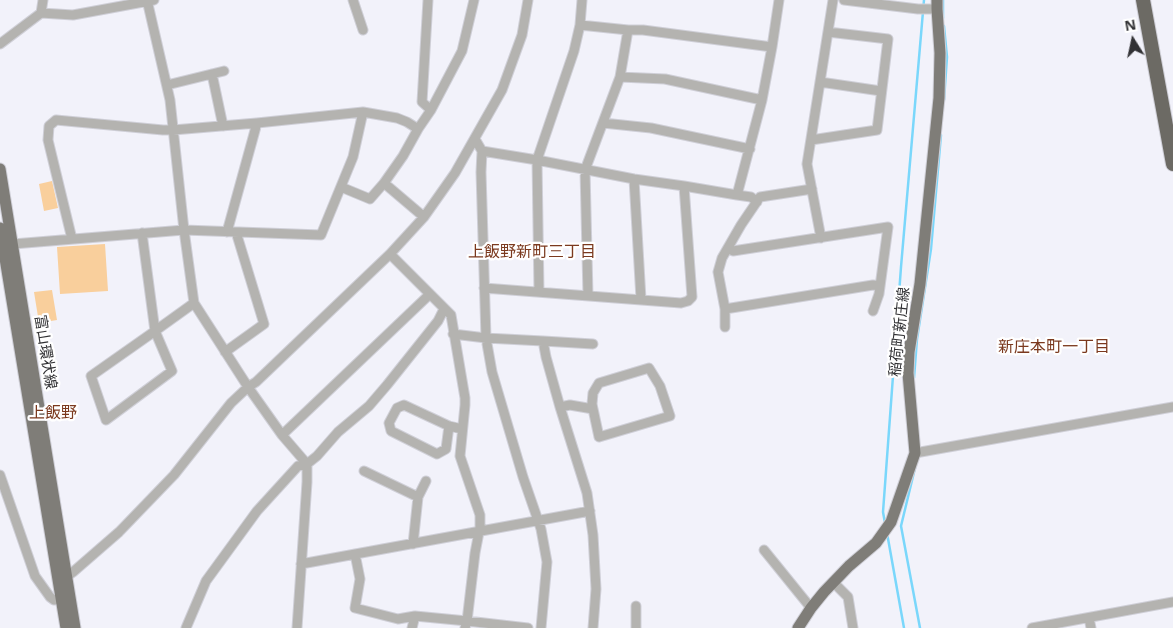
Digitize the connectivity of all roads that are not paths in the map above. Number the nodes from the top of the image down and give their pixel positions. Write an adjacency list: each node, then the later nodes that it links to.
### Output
1 (43, 0): 13 (street)
2 (353, 0): 15 (street)
3 (428, 0): 27 (street)
4 (474, 0): 27 (street)
5 (528, 0): 34 (street)
6 (582, 0): 14 (street)
7 (779, 0): 19 (street)
8 (833, 0): 17 (street)
9 (844, 0): 12 (street)
10 (1143, 0): 39 (highway)
11 (150, 1): 13 (street); 24 (street)
12 (930, 7): 83 (main road, 稲荷町新庄線)
13 (41, 13): 18 (street)
14 (580, 25): 16 (street); 38 (street)
15 (363, 30)
16 (628, 30): 19 (street); 22 (street)
17 (828, 32): 23 (street); 25 (street)
18 (0, 44)
19 (772, 47): 26 (street)
20 (224, 71): 21 (street)
21 (212, 74): 24 (street); 31 (street)
22 (620, 77): 26 (street); 30 (street)
23 (820, 82): 25 (street); 35 (street)
24 (166, 85): 33 (street)
25 (882, 90): 35 (street)
26 (762, 100): 36 (street)
27 (431, 110): 32 (street)
28 (363, 112): 29 (street); 32 (street); 45 (street)
29 (257, 123): 31 (street); 52 (street)
30 (603, 123): 36 (street); 41 (street)
31 (223, 126): 33 (street)
32 (418, 129): 43 (street)
33 (173, 130): 51 (street); 55 (street)
34 (475, 139): 37 (street); 49 (street)
35 (811, 140): 46 (street)
36 (750, 149): 47 (street)
37 (482, 151): 38 (street); 60 (street)
38 (537, 160): 41 (street); 61 (street)
39 (1173, 164)
40 (0, 169): 56 (main road, 富山環状線)
41 (585, 170): 42 (street); 63 (street)
42 (634, 179): 44 (street); 64 (street)
43 (384, 183): 45 (street); 49 (street)
44 (684, 186): 47 (street); 64 (street)
45 (341, 187): 52 (street)
46 (812, 189): 48 (street); 54 (street)
47 (737, 195): 48 (street)
48 (757, 202): 57 (street)
49 (424, 217): 58 (street)
50 (0, 228): 96 (main road, 富山環状線)
51 (184, 230): 52 (street); 53 (street); 65 (street)
52 (232, 232): 75 (street)
53 (142, 234): 55 (street); 70 (street)
54 (821, 238): 57 (street); 59 (street)
55 (72, 239): 56 (street)
56 (12, 244): 96 (main road, 富山環状線)
57 (728, 248): 67 (street)
58 (390, 254): 62 (street); 76 (street)
59 (880, 286): 67 (street); 68 (street)
60 (484, 288): 61 (street); 72 (street)
61 (539, 292): 63 (street)
62 (430, 294): 66 (street); 82 (street)
63 (588, 296): 64 (street)
64 (641, 299)
65 (194, 303): 70 (street); 75 (street)
66 (444, 309): 71 (street); 84 (street)
67 (725, 309): 69 (street)
68 (873, 311)
69 (725, 327)
70 (155, 331): 70 (street)
71 (453, 334): 72 (street); 81 (street)
72 (486, 338): 73 (street); 90 (street)
73 (543, 341): 74 (street); 77 (street)
74 (593, 344)
75 (225, 352): 76 (street)
76 (248, 387): 82 (street); 96 (street)
77 (560, 407): 79 (street); 89 (street)
78 (1173, 407): 83 (street)
79 (593, 409): 79 (street)
80 (449, 426): 80 (street); 81 (street)
81 (462, 429): 91 (street)
82 (282, 435): 84 (street)
83 (914, 453): 97 (main road, 稲荷町新庄線)
84 (307, 464): 95 (street); 107 (street)
85 (364, 471): 88 (street)
86 (0, 475): 98 (street)
87 (426, 481): 88 (street)
88 (418, 497): 92 (street)
89 (590, 511): 90 (street); 112 (street)
90 (538, 520): 91 (street); 111 (street)
91 (479, 532): 92 (street); 104 (street)
92 (413, 544): 94 (street)
93 (764, 550): 101 (street)
94 (355, 554): 95 (street); 102 (street)
95 (301, 564): 108 (street)
96 (62, 578): 98 (main road, 富山環状線); 106 (main road, 富山環状線)
97 (833, 582): 101 (main road, 稲荷町新庄線); 115 (street)
98 (61, 599): 105 (main road, 富山環状線)
99 (1173, 602): 103 (street)
100 (636, 606): 113 (street)
101 (811, 608): 114 (main road, 稲荷町新庄線)
102 (415, 616): 104 (street); 109 (street)
103 (1089, 618): 116 (street); 117 (street)
104 (466, 624): 110 (street)
105 (66, 628)
106 (75, 628)
107 (186, 628)
108 (297, 628)
109 (412, 628)
110 (528, 628)
111 (541, 628)
112 (593, 628)
113 (636, 628)
114 (798, 628)
115 (853, 628)
116 (1032, 628)
117 (1091, 628)

